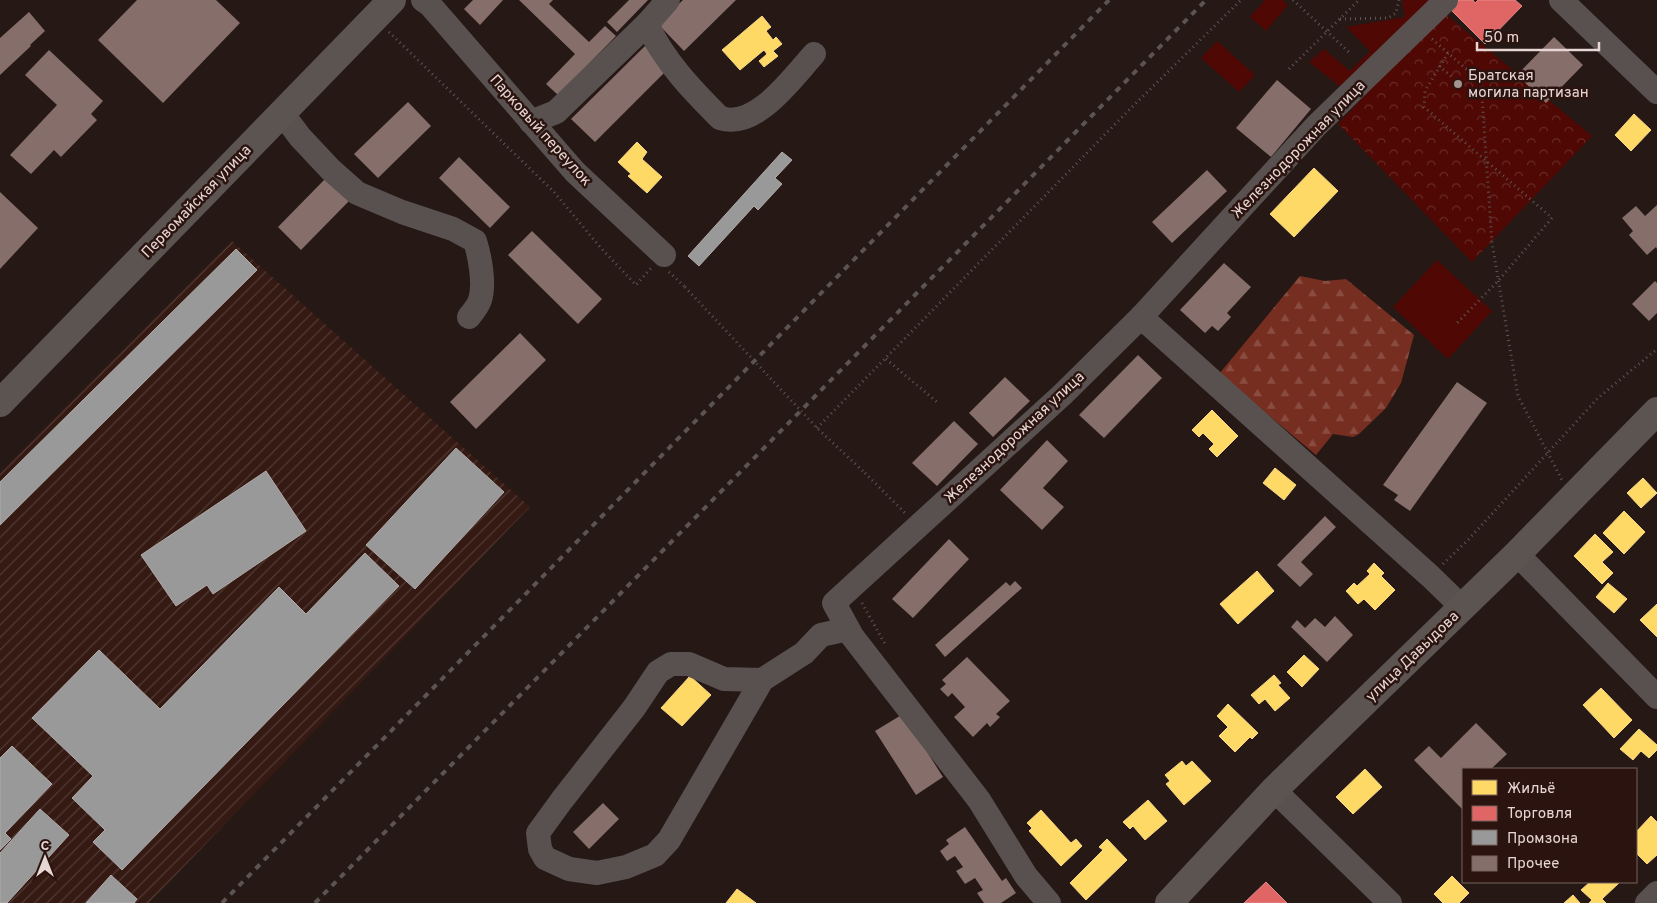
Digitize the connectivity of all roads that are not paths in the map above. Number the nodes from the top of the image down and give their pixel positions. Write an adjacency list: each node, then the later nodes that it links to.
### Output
1 (423, 0): 10 (street, Парковый переулок)
2 (668, 0): 6 (street)
3 (1446, 0): 13 (street, Железнодорожная улица)
4 (1561, 0): 8 (street)
5 (383, 9): 9 (main road, Первомайская улица)
6 (647, 24): 7 (street); 10 (street)
7 (814, 54)
8 (1657, 92)
9 (282, 112): 12 (street); 14 (main road, Первомайская улица)
10 (531, 122): 11 (street, Парковый переулок)
11 (661, 259)
12 (469, 317)
13 (1141, 317): 17 (street); 18 (street, Железнодорожная улица)
14 (0, 403)
15 (1657, 411): 16 (main road, улица Давыдова)
16 (1517, 554): 17 (main road, улица Давыдова); 20 (street)
17 (1462, 607): 21 (main road, улица Давыдова)
18 (848, 629): 19 (street); 23 (street, Железнодорожная улица)
19 (762, 680): 19 (street)
20 (1657, 697)
21 (1274, 790): 24 (main road, улица Давыдова); 25 (street)
22 (1657, 893): 26 (street)
23 (1049, 903)
24 (1169, 903)
25 (1390, 903)
26 (1646, 903)

